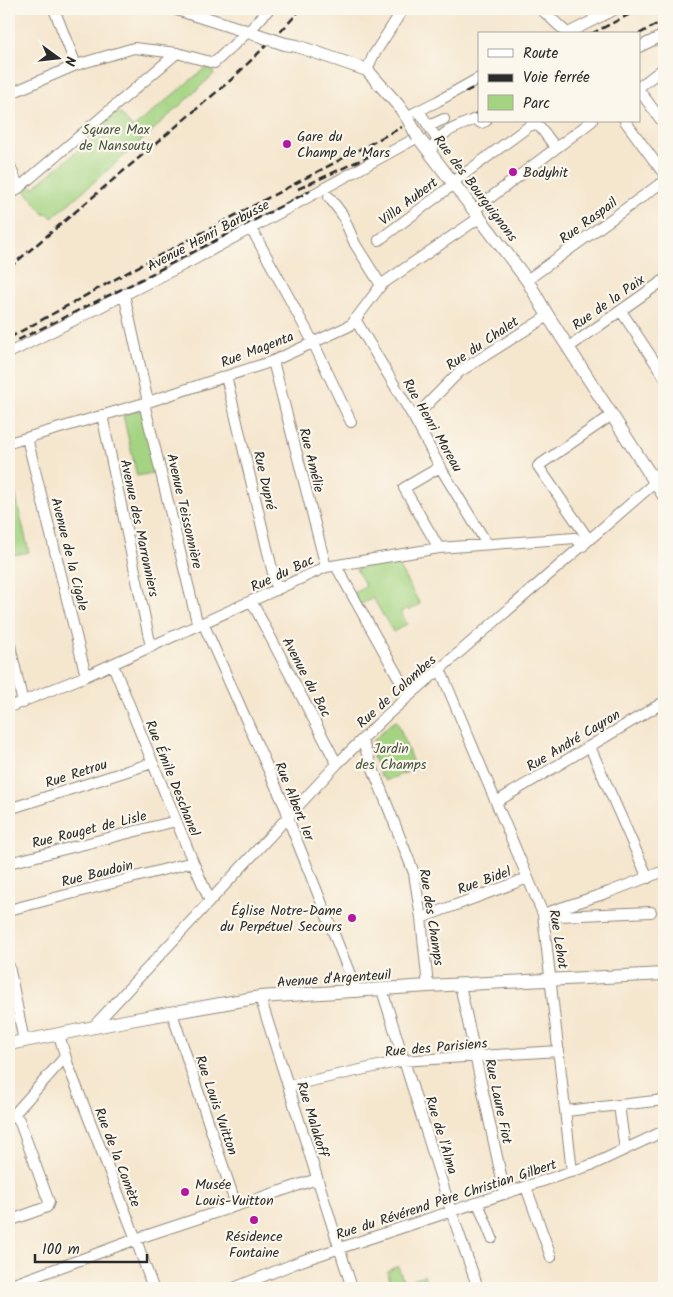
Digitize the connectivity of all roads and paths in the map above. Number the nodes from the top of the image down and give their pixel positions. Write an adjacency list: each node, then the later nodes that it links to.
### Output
1 (54, 9): 15 (street)
2 (177, 9): 11 (main road, Rue des Bourguignons)
3 (269, 9): 11 (street)
4 (403, 9): 17 (street)
5 (541, 9): 9 (street)
6 (591, 9): 8 (street)
7 (616, 9): 8 (street)
8 (595, 19): 10 (street)
9 (565, 32)
10 (571, 32)
11 (253, 34): 14 (street); 17 (main road, Rue des Bourguignons, bridge)
12 (664, 35): 13 (street)
13 (640, 47)
14 (177, 53): 15 (street); 38 (street)
15 (76, 64): 21 (street)
16 (664, 68): 19 (street)
17 (366, 70): 22 (main road, Rue des Bourguignons)
18 (478, 79): 22 (street)
19 (640, 88)
20 (640, 90): 28 (street)
21 (9, 94)
22 (411, 114): 29 (street); 30 (main road, Rue des Bourguignons, bridge)
23 (444, 118): 29 (street)
24 (478, 121): 31 (street)
25 (591, 122): 32 (street, Rue Magenta)
26 (626, 122): 35 (street)
27 (535, 123): 32 (street); 37 (street, Villa Aubert)
28 (664, 124)
29 (429, 126): 31 (street)
30 (418, 137): 37 (main road, Rue des Bourguignons); 42 (street, Avenue Henri Barbusse)
31 (437, 139): 33 (street)
32 (556, 148): 41 (street, Rue Magenta)
33 (432, 149)
34 (9, 164): 38 (street)
35 (664, 174)
36 (664, 181): 44 (street, Rue Raspail)
37 (453, 183): 41 (main road, Rue des Bourguignons); 43 (street, Villa Aubert)
38 (19, 188): 39 (street)
39 (9, 196)
40 (329, 197): 46 (street)
41 (476, 214): 44 (main road, Rue des Bourguignons); 46 (street, Rue Magenta)
42 (249, 228): 47 (street, Avenue Henri Barbusse); 51 (street)
43 (379, 240)
44 (527, 280): 49 (main road, Rue des Bourguignons)
45 (664, 280): 48 (street, Rue de la Paix)
46 (382, 284): 50 (street, Rue Magenta)
47 (124, 294): 53 (street, Avenue Henri Barbusse); 57 (street, Avenue Teissonnière)
48 (621, 311): 52 (street, Rue de la Paix); 56 (street)
49 (548, 316): 52 (main road, Rue des Bourguignons); 60 (street, Rue du Chalet)
50 (355, 319): 51 (street, Rue Magenta); 60 (street, Rue Henri Moreau)
51 (313, 342): 54 (street, Rue Magenta); 61 (street)
52 (568, 347): 58 (main road, Rue des Bourguignons)
53 (9, 353)
54 (272, 361): 55 (street, Rue Magenta); 72 (street, Rue Amélie)
55 (226, 376): 57 (street, Rue Magenta); 73 (street, Rue Dupré)
56 (664, 376)
57 (146, 403): 59 (street, Rue Magenta); 75 (street, Avenue Teissonnière)
58 (612, 415): 66 (main road, Rue des Bourguignons); 68 (street)
59 (102, 416): 62 (street, Rue Magenta); 77 (street, Avenue des Marronniers)
60 (414, 418): 64 (street, Rue Henri Moreau)
61 (351, 422)
62 (27, 438): 63 (street, Rue Magenta); 80 (street, Avenue de la Cigale)
63 (9, 443)
64 (440, 467): 70 (street, Rue Henri Moreau); 71 (street)
65 (664, 468): 66 (street, Rue de Colombes)
66 (654, 482): 67 (main road, Rue des Bourguignons); 69 (street, Rue de Colombes)
67 (664, 496)
68 (578, 533): 69 (street); 70 (street, Rue du Bac)
69 (586, 543): 79 (street, Rue de Colombes)
70 (487, 544): 71 (street, Rue du Bac)
71 (439, 548): 72 (street, Rue du Bac)
72 (331, 567): 73 (street, Rue du Bac); 81 (street, Rue Amélie)
73 (277, 590): 74 (street, Rue du Bac)
74 (252, 602): 75 (street, Rue du Bac); 88 (street, Avenue du Bac)
75 (200, 625): 77 (street, Rue du Bac); 91 (street, Rue Albert 1er)
76 (9, 641): 82 (street)
77 (151, 647): 78 (street, Rue du Bac)
78 (113, 665): 80 (street, Rue du Bac); 87 (street, Rue Émile Deschanel)
79 (440, 669): 81 (street, Rue de Colombes); 89 (street, Rue Lehot)
80 (86, 676): 82 (street, Rue du Bac)
81 (409, 696): 85 (street, Rue de Colombes)
82 (23, 702): 84 (street, Rue du Bac)
83 (664, 702): 86 (street, Rue André Cayron)
84 (9, 707)
85 (362, 741): 88 (street, Rue de Colombes); 102 (street, Rue des Champs)
86 (590, 747): 89 (street, Rue André Cayron); 97 (street)
87 (152, 763): 90 (street, Rue Retrou); 92 (street, Rue Émile Deschanel)
88 (337, 764): 91 (street, Rue de Colombes)
89 (496, 802): 96 (street, Rue Lehot)
90 (9, 809)
91 (289, 818): 98 (street, Rue de Colombes); 109 (street, Rue Albert 1er)
92 (176, 821): 93 (street, Rue Émile Deschanel); 94 (street, Rue Rouget de Lisle)
93 (193, 862): 98 (street, Rue Émile Deschanel); 99 (street, Rue Baudoin)
94 (9, 863)
95 (664, 871): 97 (street)
96 (528, 878): 101 (street, Rue Lehot); 102 (street, Rue Bidel)
97 (648, 878): 101 (street)
98 (210, 900): 112 (street, Rue de Colombes)
99 (9, 910)
100 (651, 912): 101 (street)
101 (543, 914): 105 (street, Rue Lehot)
102 (421, 918): 107 (street, Rue des Champs)
103 (9, 966): 114 (street)
104 (664, 974): 105 (main road, Avenue d'Argenteuil)
105 (552, 980): 106 (main road, Avenue d'Argenteuil); 116 (street, Rue Lehot)
106 (460, 985): 107 (main road, Avenue d'Argenteuil); 118 (street, Rue Laure Fiot)
107 (428, 986): 108 (main road, Avenue d'Argenteuil)
108 (382, 990): 109 (main road, Avenue d'Argenteuil); 119 (street, Rue de l'Alma)
109 (357, 992): 110 (main road, Avenue d'Argenteuil)
110 (260, 998): 111 (main road, Avenue d'Argenteuil); 120 (street, Rue Malakoff)
111 (172, 1013): 112 (main road, Avenue d'Argenteuil); 132 (street, Rue Louis Vuitton)
112 (92, 1028): 113 (main road, Avenue d'Argenteuil)
113 (59, 1035): 114 (main road, Avenue d'Argenteuil); 117 (street, Rue de la Comète)
114 (24, 1041): 115 (main road, Avenue d'Argenteuil)
115 (9, 1044)
116 (559, 1051): 118 (street, Rue des Parisiens); 123 (street, Rue Lehot)
117 (65, 1056): 124 (street); 136 (street, Rue de la Comète)
118 (475, 1057): 119 (street, Rue des Parisiens); 130 (street, Rue Laure Fiot)
119 (405, 1061): 120 (street, Rue des Parisiens); 133 (street, Rue de l'Alma)
120 (288, 1086): 128 (street, Rue Malakoff)
121 (664, 1100): 122 (street)
122 (619, 1105): 123 (street); 126 (street)
123 (566, 1111): 127 (street, Rue Lehot)
124 (11, 1117): 134 (street)
125 (664, 1131): 126 (street, Rue du Révérend Père Christian Gilbert)
126 (625, 1150): 127 (street, Rue du Révérend Père Christian Gilbert)
127 (572, 1172): 129 (street, Rue du Révérend Père Christian Gilbert)
128 (317, 1179): 132 (street); 137 (street, Rue Malakoff)
129 (526, 1188): 130 (street, Rue du Révérend Père Christian Gilbert); 138 (street)
130 (505, 1194): 131 (street, Rue du Révérend Père Christian Gilbert)
131 (478, 1203): 133 (street, Rue du Révérend Père Christian Gilbert); 135 (street)
132 (236, 1205): 136 (street)
133 (451, 1212): 137 (street, Rue du Révérend Père Christian Gilbert); 144 (street, Rue de l'Alma)
134 (9, 1221)
135 (492, 1238)
136 (135, 1240): 139 (street); 141 (street, Rue de la Comète)
137 (339, 1249): 142 (street, Rue du Révérend Père Christian Gilbert); 143 (street, Rue Malakoff)
138 (551, 1257)
139 (33, 1283): 140 (street)
140 (9, 1286)
141 (153, 1288)
142 (234, 1288)
143 (352, 1288)
144 (478, 1288)

